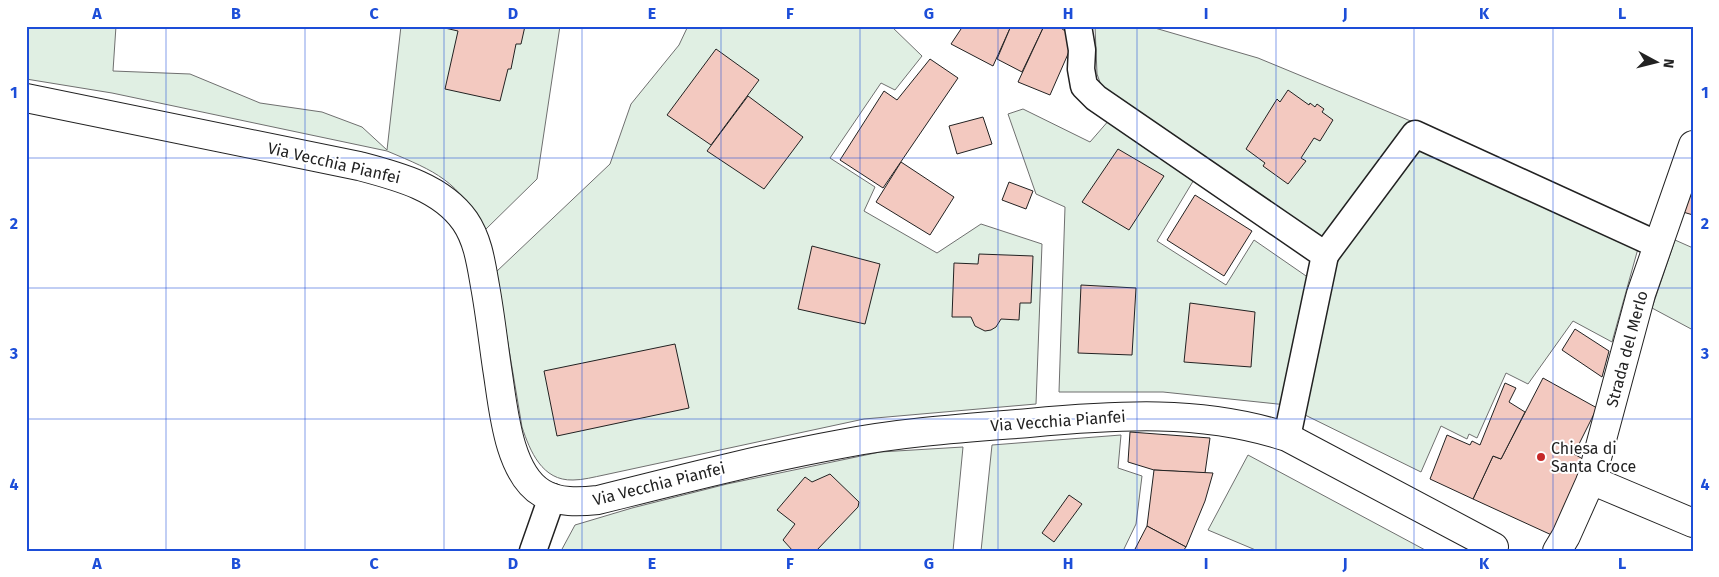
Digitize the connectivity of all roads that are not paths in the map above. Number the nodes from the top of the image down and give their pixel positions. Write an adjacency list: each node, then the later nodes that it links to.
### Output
1 (1078, 26): 5 (street)
2 (26, 98): 8 (street, Via Vecchia Pianfei)
3 (1693, 145): 4 (street, Strada del Merlo)
4 (1658, 245): 5 (street); 7 (street, Strada del Merlo)
5 (1325, 256): 6 (street)
6 (1287, 436): 8 (street, Via Vecchia Pianfei); 10 (street, Via Vecchia Pianfei)
7 (1591, 480): 9 (street); 12 (street, Strada del Merlo)
8 (552, 497): 11 (street)
9 (1693, 524)
10 (1496, 549)
11 (533, 551)
12 (1557, 551)

